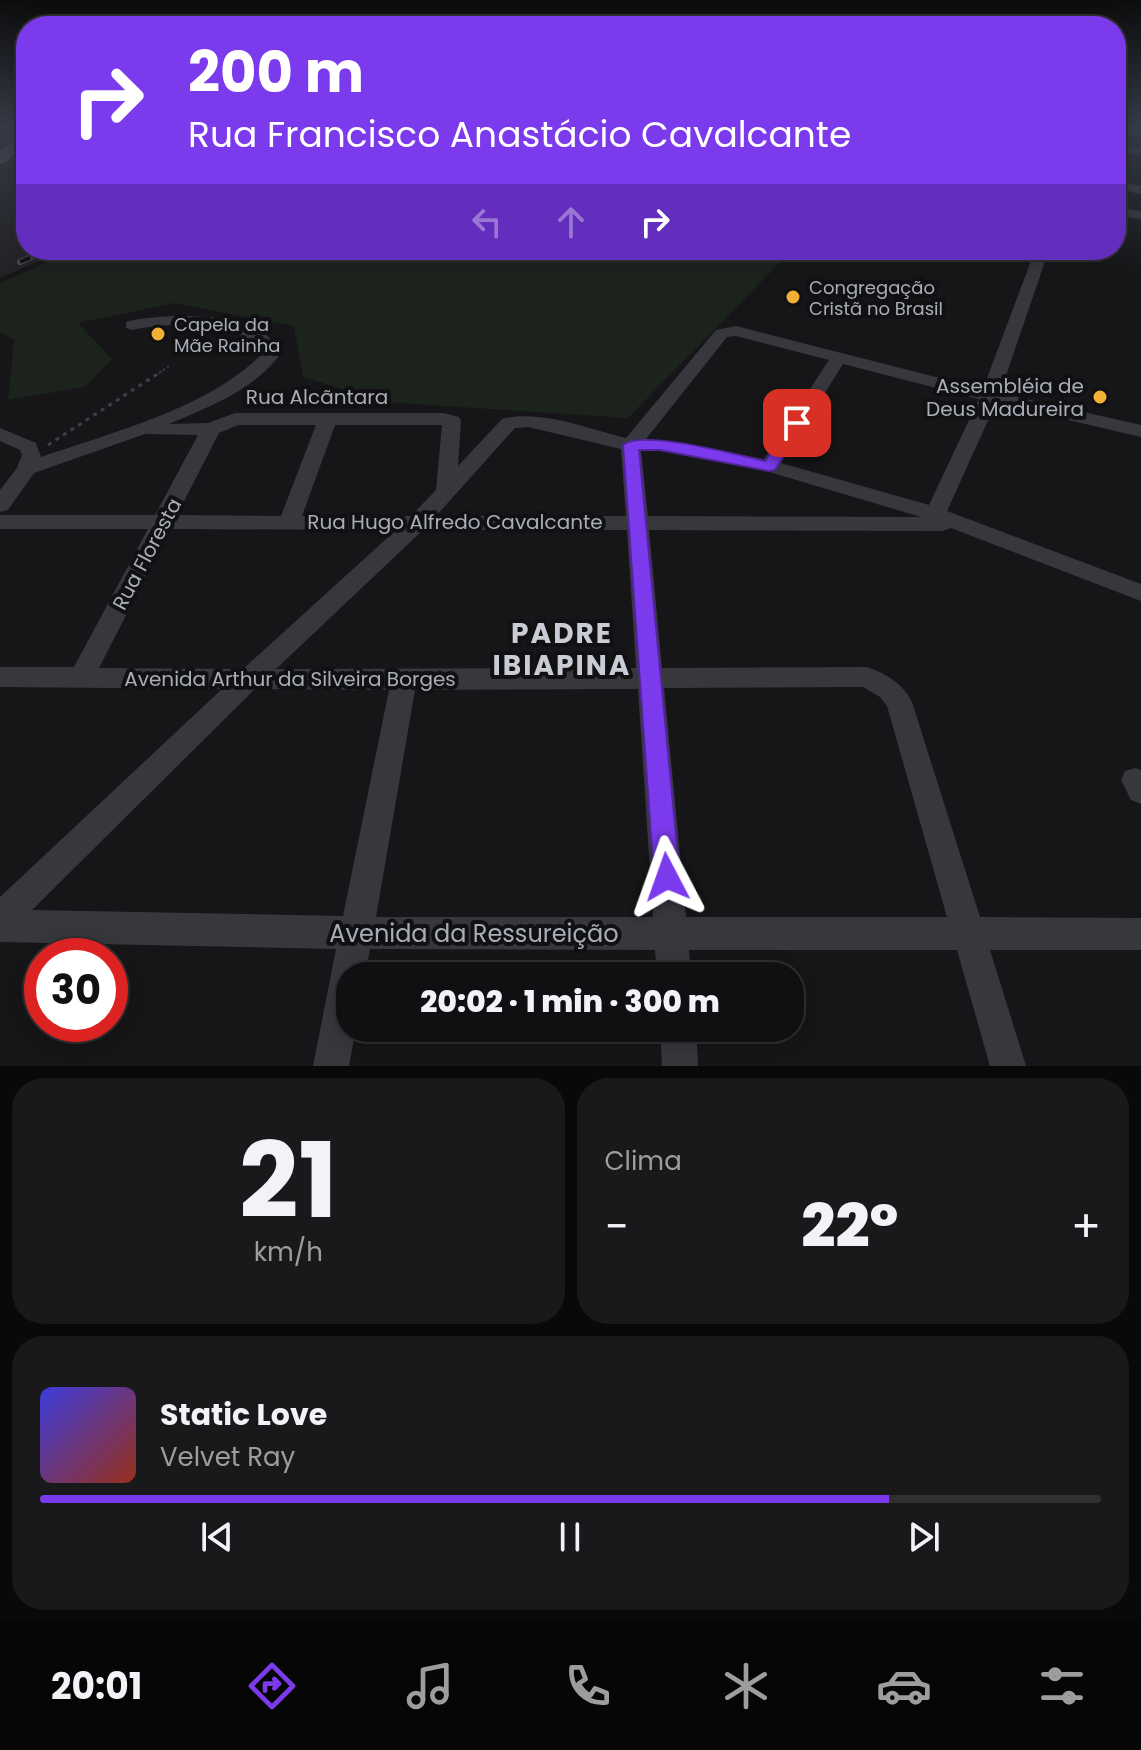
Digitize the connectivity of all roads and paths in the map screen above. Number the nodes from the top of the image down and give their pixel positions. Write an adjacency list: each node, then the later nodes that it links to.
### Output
1 (1038, 260): 5 (street)
2 (132, 325): 8 (street)
3 (839, 357): 5 (street); 11 (street); 13 (street)
4 (169, 366): 12 (path)
5 (989, 396): 9 (street); 16 (street)
6 (328, 418): 7 (street, Rua Alcãntara); 14 (street, Rua Alcãntara); 19 (street)
7 (211, 429): 8 (street, Rua Alcãntara); 22 (street, Rua Floresta)
8 (135, 430): 12 (street)
9 (1141, 431)
10 (0, 434): 12 (street)
11 (631, 445): 13 (street); 14 (street); 17 (street)
12 (30, 462): 15 (street)
13 (769, 466): 16 (street)
14 (446, 492): 20 (street)
15 (0, 505)
16 (935, 514): 21 (street)
17 (638, 521): 20 (street, Rua Hugo Alfredo Cavalcante); 21 (street, Rua Hugo Alfredo Cavalcante); 27 (street)
18 (0, 522): 22 (street, Rua Hugo Alfredo Cavalcante)
19 (289, 522): 20 (street, Rua Hugo Alfredo Cavalcante); 22 (street, Rua Hugo Alfredo Cavalcante)
20 (418, 522): 25 (street)
21 (957, 523): 23 (street)
22 (163, 524): 26 (street, Rua Floresta)
23 (1141, 593)
24 (0, 677): 26 (street, Avenida Arthur da Silveira Borges)
25 (251, 677): 26 (street, Avenida Arthur da Silveira Borges); 28 (street, Avenida Arthur da Silveira Borges); 29 (street)
26 (81, 678)
27 (652, 679): 28 (street, Avenida Arthur da Silveira Borges); 32 (street); 34 (street, Avenida Arthur da Silveira Borges)
28 (404, 680): 31 (street)
29 (0, 919)
30 (0, 926): 31 (street, Avenida da Ressureição)
31 (357, 933): 32 (street, Avenida da Ressureição); 37 (street)
32 (671, 934): 34 (street, Avenida da Ressureição); 35 (street)
33 (1141, 934): 34 (street, Avenida da Ressureição)
34 (968, 936): 39 (street)
35 (673, 962)
36 (679, 1042): 38 (street)
37 (331, 1066)
38 (680, 1066)
39 (1008, 1066)

